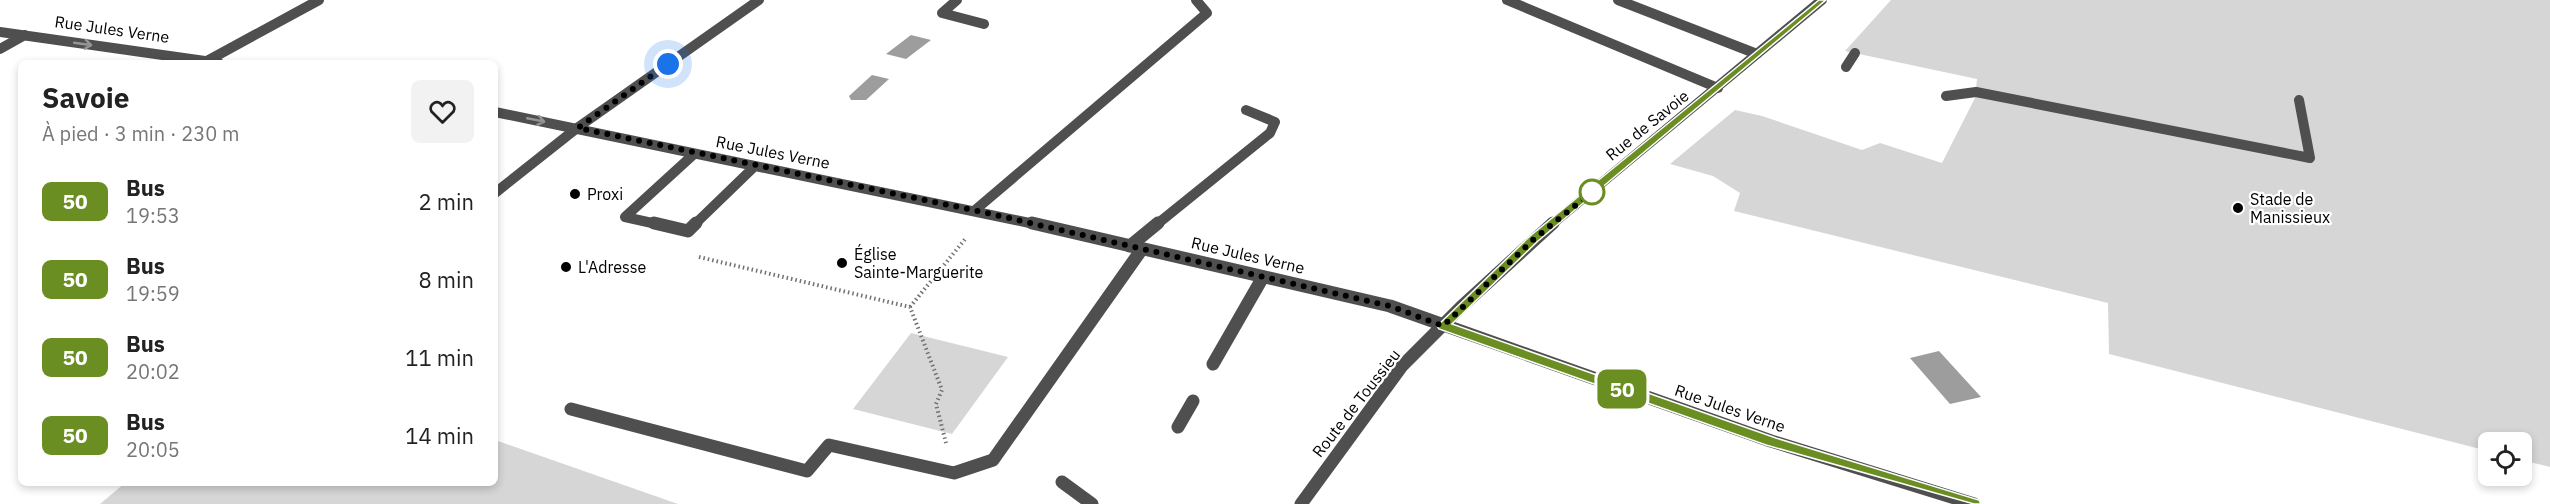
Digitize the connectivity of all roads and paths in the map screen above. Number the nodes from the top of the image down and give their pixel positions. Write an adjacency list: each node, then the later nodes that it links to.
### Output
1 (319, 0): 15 (street)
2 (759, 0): 22 (street)
3 (957, 0): 8 (street)
4 (1196, 0): 26 (street)
5 (1507, 0): 17 (street)
6 (1618, 0): 12 (street)
7 (1822, 0): 12 (street, Rue de Savoie)
8 (984, 24)
9 (0, 32): 10 (street, Rue Jules Verne)
10 (25, 35): 11 (street); 14 (street, Rue Jules Verne, one-way to 14)
11 (0, 49)
12 (1757, 54): 17 (street, Rue de Savoie)
13 (1855, 54): 16 (street)
14 (200, 60)
15 (209, 60)
16 (1846, 67)
17 (1718, 88): 31 (street, Rue de Savoie)
18 (1946, 96): 19 (street)
19 (2299, 100)
20 (1246, 110): 28 (street)
21 (498, 113): 22 (street, Rue Jules Verne, one-way to 22)
22 (578, 128): 23 (street, Rue Jules Verne); 25 (street)
23 (694, 154): 24 (street, Rue Jules Verne); 27 (street)
24 (755, 166): 26 (street, Rue Jules Verne); 27 (street)
25 (498, 192)
26 (980, 212): 28 (street, Rue Jules Verne); 30 (path)
27 (688, 231): 30 (path)
28 (1136, 248): 29 (street, Rue Jules Verne); 36 (street)
29 (1263, 277): 31 (street, Rue Jules Verne); 32 (street)
30 (910, 307): 36 (path)
31 (1443, 326): 39 (street, Route de Toussieu); 40 (street, Rue Jules Verne)
32 (1213, 364)
33 (1192, 401): 35 (street)
34 (571, 409): 36 (street)
35 (1178, 427)
36 (954, 473)
37 (1062, 482): 38 (street)
38 (1092, 504)
39 (1301, 504)
40 (1974, 504)

